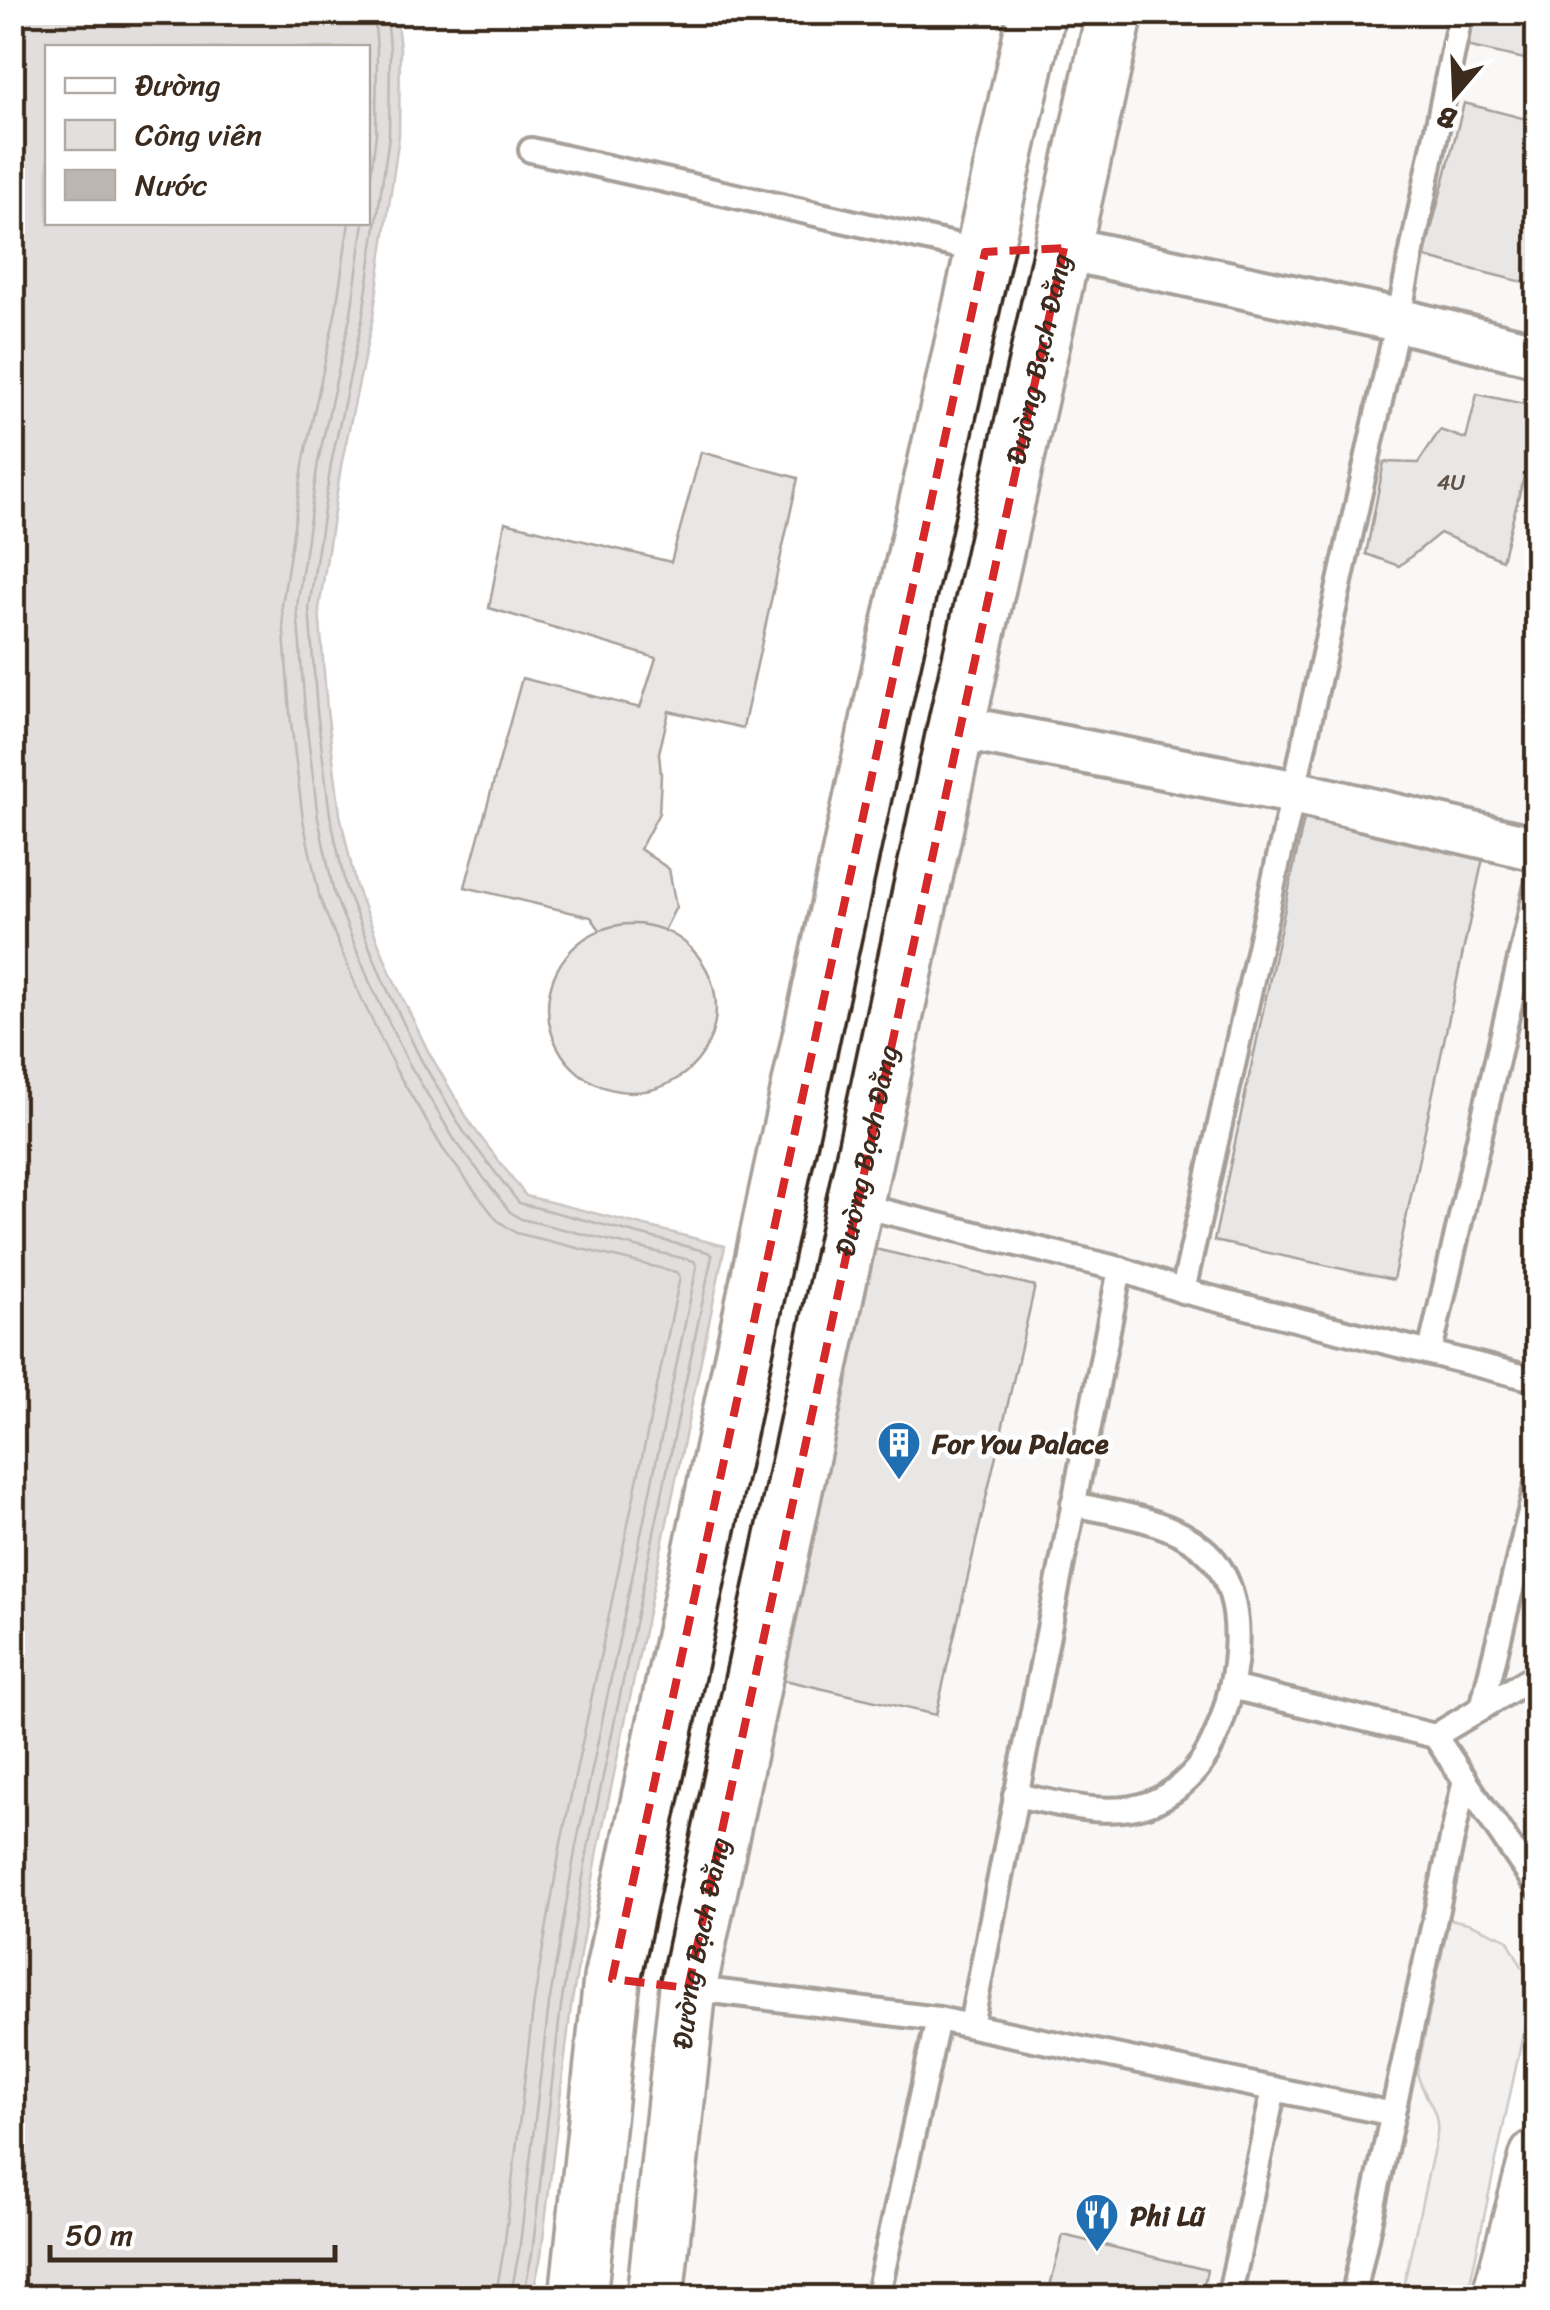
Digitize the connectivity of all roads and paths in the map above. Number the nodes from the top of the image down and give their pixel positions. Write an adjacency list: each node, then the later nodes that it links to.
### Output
1 (1037, 12): 6 (main road)
2 (1115, 12): 5 (main road, Đường Bạch Đằng)
3 (1460, 12): 7 (lane)
4 (531, 150): 6 (lane)
5 (1064, 248): 6 (main road); 7 (street); 10 (main road, Đường Bạch Đằng)
6 (985, 252): 9 (main road)
7 (1398, 320): 8 (street); 11 (lane)
8 (1538, 355)
9 (882, 712): 10 (main road); 14 (main road)
10 (956, 727): 11 (street); 15 (main road, Đường Bạch Đằng)
11 (1293, 792): 12 (street); 17 (lane)
12 (1538, 849)
13 (1538, 881): 18 (lane)
14 (778, 1190): 15 (main road); 29 (main road)
15 (853, 1204): 16 (lane); 30 (main road, Đường Bạch Đằng)
16 (1120, 1269): 17 (lane); 21 (lane)
17 (1183, 1291): 18 (lane)
18 (1430, 1352): 19 (lane)
19 (1538, 1380)
20 (1538, 1479): 24 (lane)
21 (1074, 1504): 23 (lane); 27 (lane)
22 (1538, 1674): 24 (lane)
23 (1231, 1687): 25 (lane); 27 (lane)
24 (1482, 1708): 25 (lane)
25 (1436, 1736): 26 (lane)
26 (1465, 1779): 28 (lane); 34 (lane)
27 (1015, 1796): 32 (lane)
28 (1538, 1888)
29 (612, 1979): 30 (main road); 36 (main road)
30 (688, 1988): 31 (lane); 37 (main road, Đường Bạch Đằng)
31 (938, 2019): 32 (lane); 38 (lane)
32 (971, 2025): 33 (lane)
33 (1274, 2088): 34 (lane); 39 (lane)
34 (1394, 2114): 40 (lane)
35 (1538, 2158): 41 (main road)
36 (578, 2298)
37 (655, 2298)
38 (877, 2298)
39 (1229, 2298)
40 (1352, 2298)
41 (1500, 2298)

